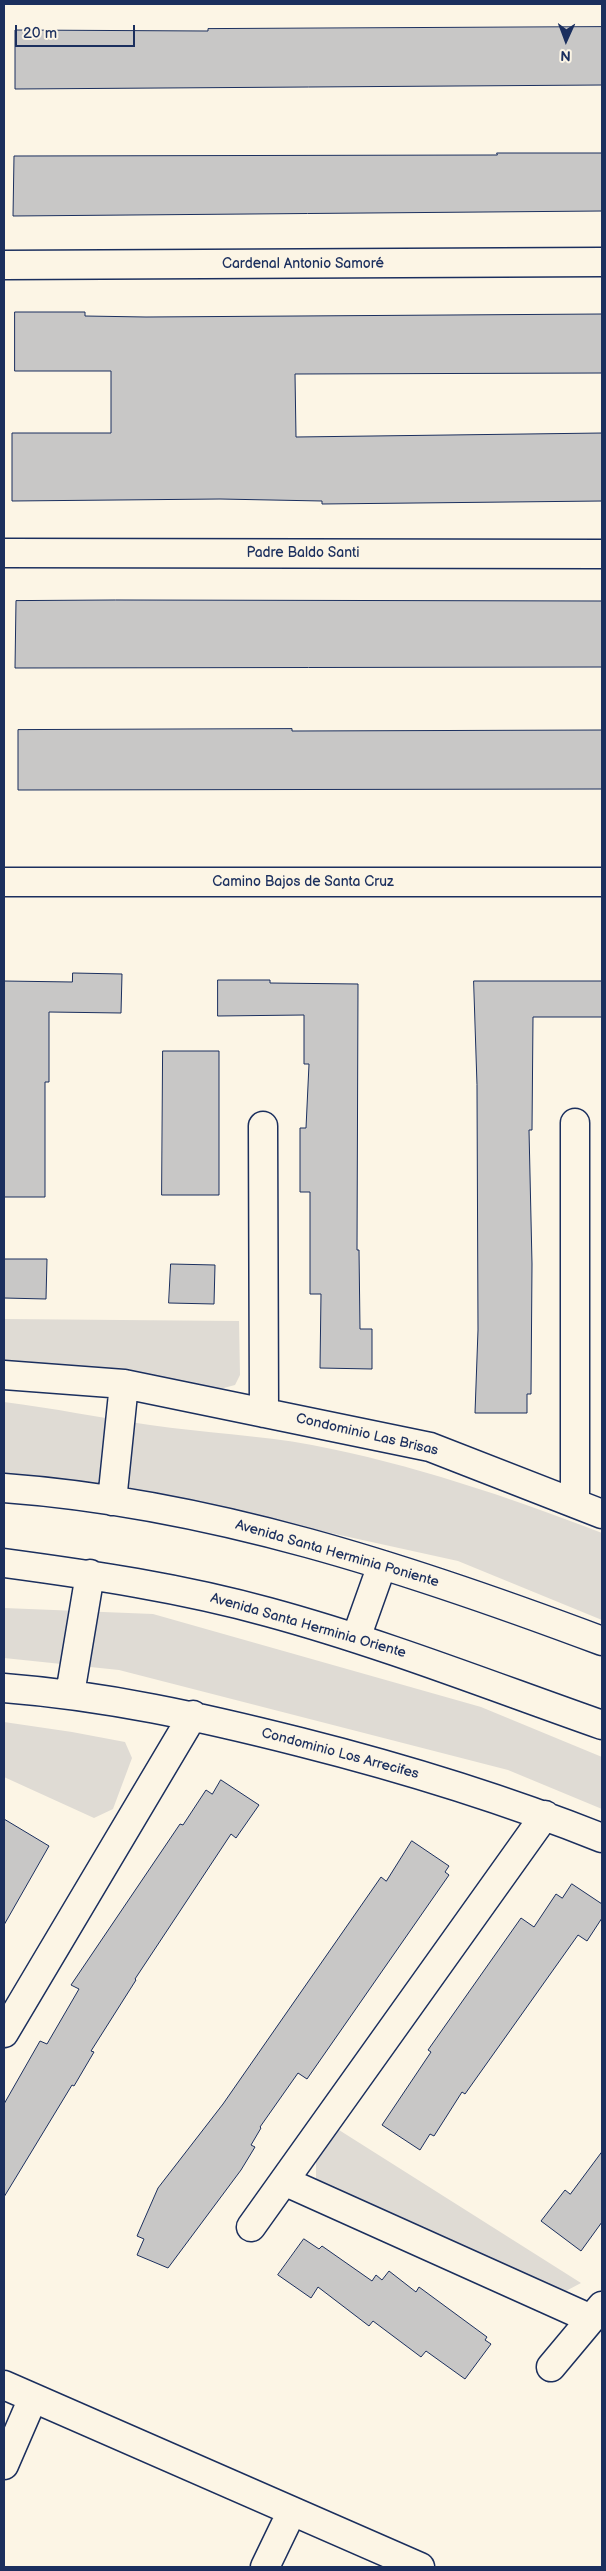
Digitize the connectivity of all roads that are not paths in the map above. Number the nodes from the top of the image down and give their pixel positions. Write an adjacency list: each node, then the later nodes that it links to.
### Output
1 (602, 262): 2 (street, Cardenal Antonio Samoré)
2 (4, 265)
3 (4, 553): 4 (street, Padre Baldo Santi)
4 (602, 554)
5 (4, 882): 6 (street, Camino Bajos de Santa Cruz)
6 (602, 882)
7 (575, 1123): 14 (street)
8 (263, 1126): 11 (street)
9 (4, 1375): 10 (street, Condominio Las Brisas)
10 (124, 1384): 11 (street, Condominio Las Brisas); 13 (street)
11 (264, 1413): 14 (street, Condominio Las Brisas)
12 (4, 1488): 13 (street, Avenida Santa Herminia Poniente)
13 (112, 1501): 17 (street, Avenida Santa Herminia Poniente)
14 (575, 1503): 15 (street, Condominio Las Brisas)
15 (602, 1514)
16 (4, 1563): 18 (street, Avenida Santa Herminia Oriente)
17 (382, 1565): 19 (street); 20 (street, Avenida Santa Herminia Poniente)
18 (90, 1574): 19 (street, Avenida Santa Herminia Oriente); 22 (street)
19 (356, 1638): 24 (street, Avenida Santa Herminia Oriente)
20 (602, 1641)
21 (4, 1688): 22 (street, Condominio Los Arrecifes)
22 (70, 1694): 23 (street, Condominio Los Arrecifes)
23 (193, 1715): 25 (street, Condominio Los Arrecifes); 27 (street)
24 (602, 1725)
25 (545, 1815): 26 (street, Condominio Los Arrecifes); 28 (street)
26 (602, 1838)
27 (4, 2033)
28 (284, 2181): 29 (street); 30 (street)
29 (251, 2227)
30 (597, 2312): 31 (street)
31 (551, 2367)
32 (4, 2385): 33 (street)
33 (33, 2398): 34 (street); 35 (street)
34 (4, 2465)
35 (292, 2511): 36 (street); 37 (street)
36 (265, 2567)
37 (420, 2567)

